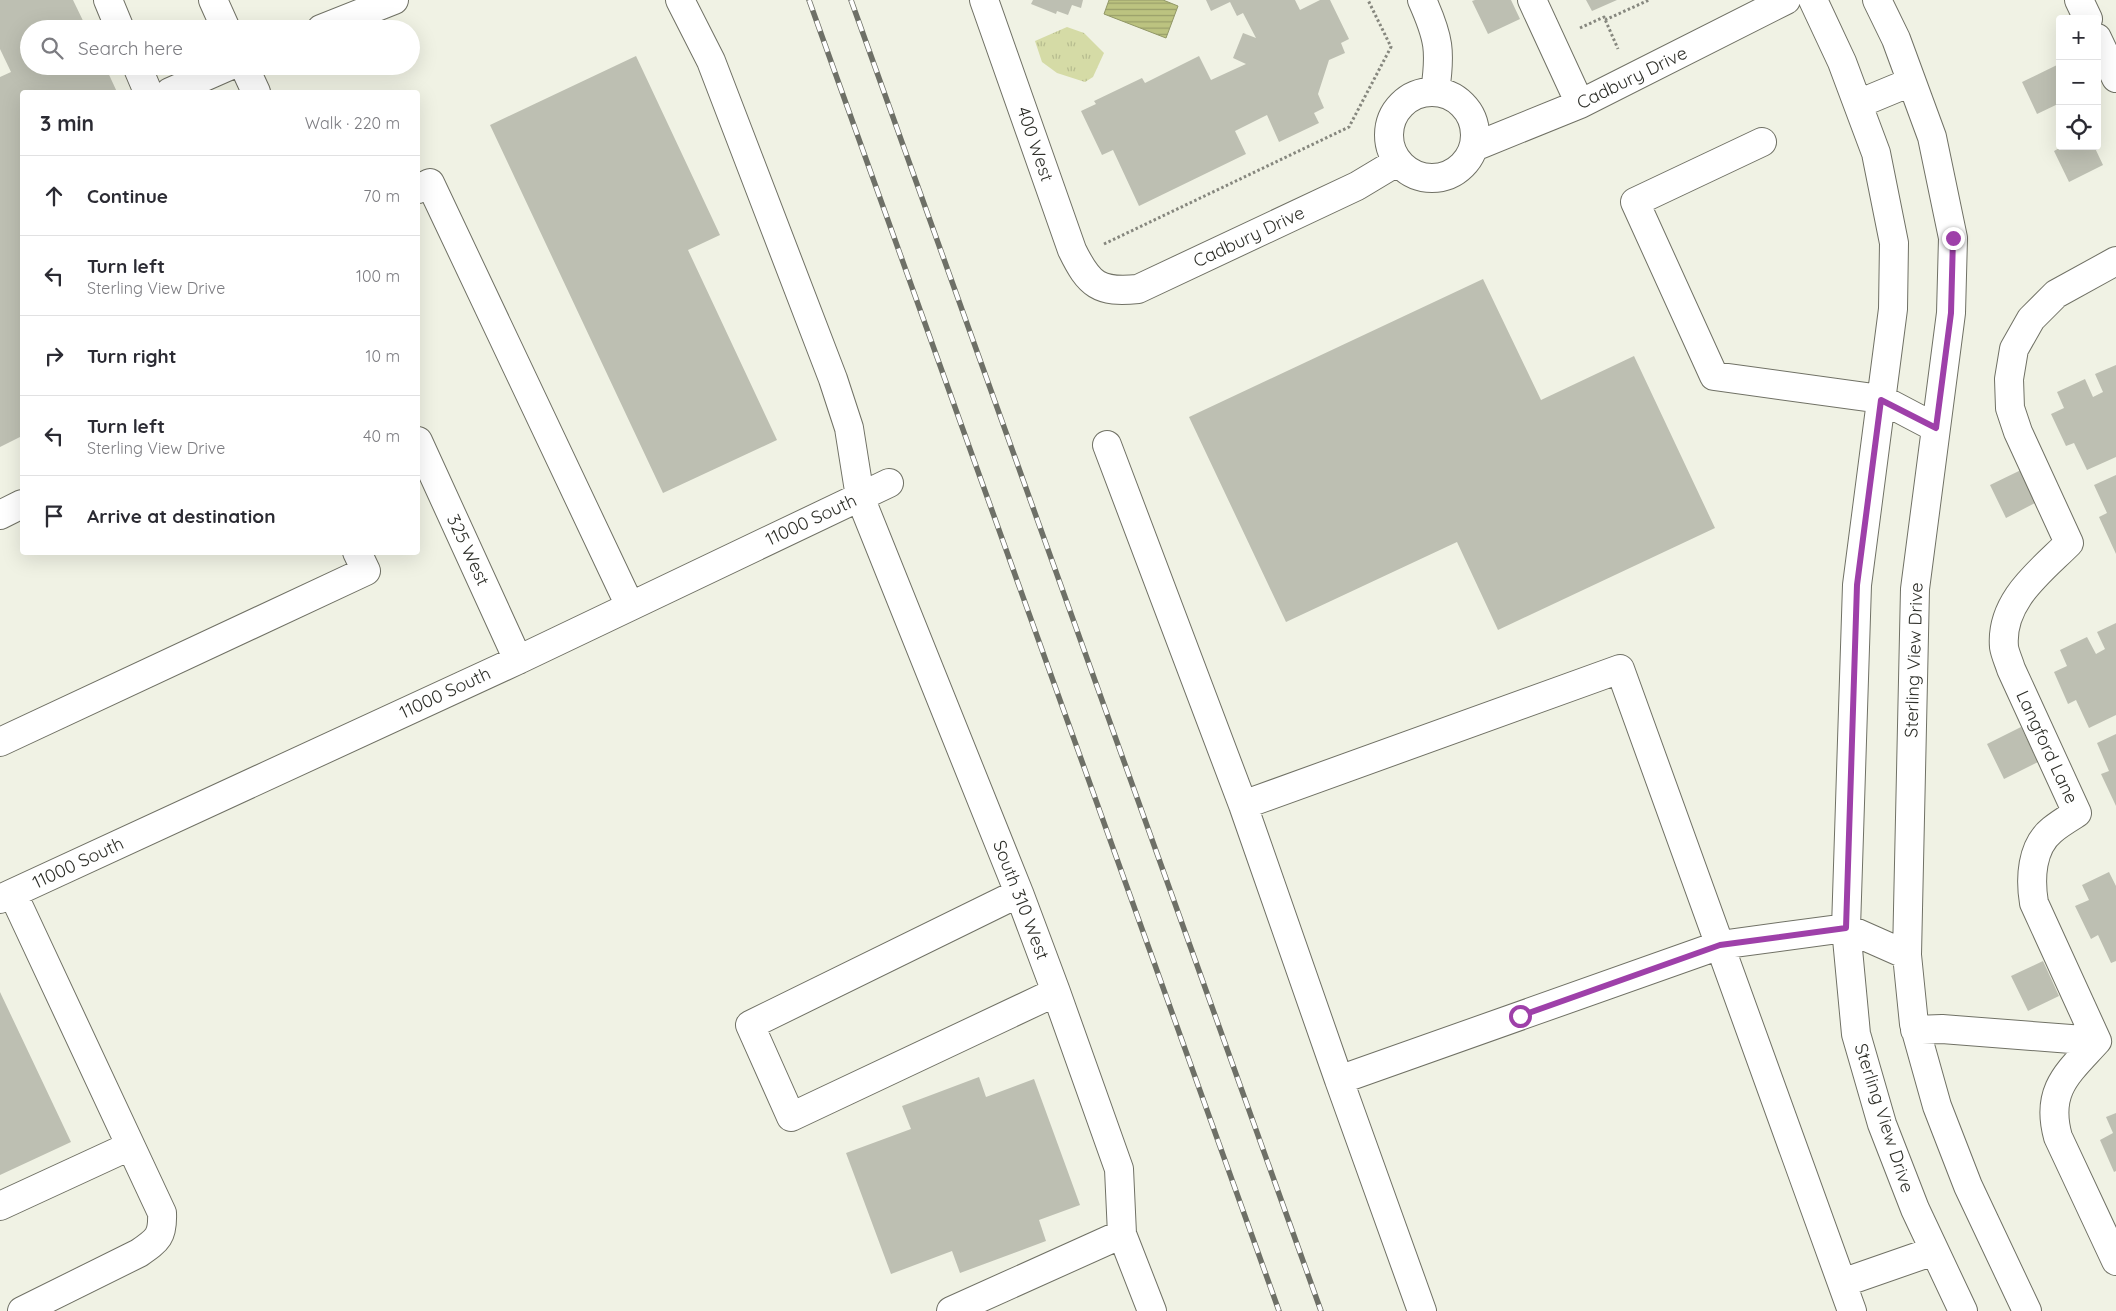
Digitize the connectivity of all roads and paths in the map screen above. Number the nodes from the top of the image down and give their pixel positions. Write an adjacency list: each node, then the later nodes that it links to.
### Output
1 (108, 0): 15 (street)
2 (213, 0): 16 (street)
3 (394, 0): 17 (street)
4 (680, 0): 45 (street, South 310 West)
5 (984, 0): 39 (street, 400 West)
6 (1368, 0): 37 (path)
7 (1422, 0): 30 (street)
8 (1532, 0): 31 (street)
9 (1649, 0): 18 (path)
10 (1786, 0): 25 (street, Cadbury Drive)
11 (1813, 0): 32 (street, Sterling View Drive)
12 (1877, 0): 26 (street, Sterling View Drive)
13 (2079, 0): 14 (street)
14 (2086, 15)
15 (116, 20)
16 (222, 20)
17 (344, 20)
18 (1605, 20): 19 (path); 25 (path)
19 (1576, 30)
20 (2101, 46): 24 (street)
21 (140, 75): 27 (street)
22 (209, 75): 28 (street)
23 (248, 75): 29 (street)
24 (2116, 78)
25 (1632, 79): 31 (street, Cadbury Drive)
26 (1911, 82): 32 (street); 41 (street, Sterling View Drive)
27 (147, 90)
28 (175, 90)
29 (255, 90)
30 (1435, 92): 34 (street); 35 (street)
31 (1580, 104): 34 (street, Cadbury Drive)
32 (1858, 104): 40 (street, Sterling View Drive)
33 (1762, 142): 40 (street)
34 (1474, 147): 35 (street)
35 (1397, 162): 39 (street, Cadbury Drive)
36 (420, 189): 49 (street)
37 (1100, 247)
38 (2116, 261): 60 (street, Langford Lane)
39 (1095, 284)
40 (1881, 400): 41 (street); 55 (street, Sterling View Drive)
41 (1936, 428): 57 (street, Sterling View Drive)
42 (420, 445): 50 (street, 325 West)
43 (1107, 445): 52 (street)
44 (889, 483): 45 (street, 11000 South)
45 (860, 497): 49 (street, 11000 South); 53 (street, South 310 West)
46 (20, 505): 47 (street)
47 (0, 515)
48 (358, 555): 51 (street)
49 (630, 606): 50 (street, 11000 South)
50 (518, 660): 54 (street, 11000 South)
51 (0, 742)
52 (1243, 805): 56 (street); 61 (street)
53 (1019, 893): 58 (street, South 310 West); 58 (street)
54 (6, 897): 62 (street)
55 (1846, 928): 56 (street); 57 (street); 65 (street, Sterling View Drive)
56 (1720, 945): 61 (street); 67 (street)
57 (1907, 955): 59 (street, Sterling View Drive)
58 (1056, 992): 64 (street, South 310 West)
59 (1915, 1030): 60 (street); 74 (street, Sterling View Drive)
60 (2098, 1041): 66 (street)
61 (1339, 1080): 71 (street)
62 (130, 1146): 63 (street); 68 (street)
63 (0, 1206)
64 (1122, 1234): 69 (street); 70 (street, South 310 West)
65 (1934, 1251): 67 (street); 73 (street, Sterling View Drive)
66 (2116, 1261)
67 (1842, 1283): 72 (street)
68 (22, 1311)
69 (951, 1311)
70 (1152, 1311)
71 (1422, 1311)
72 (1852, 1311)
73 (1963, 1311)
74 (2027, 1311)

